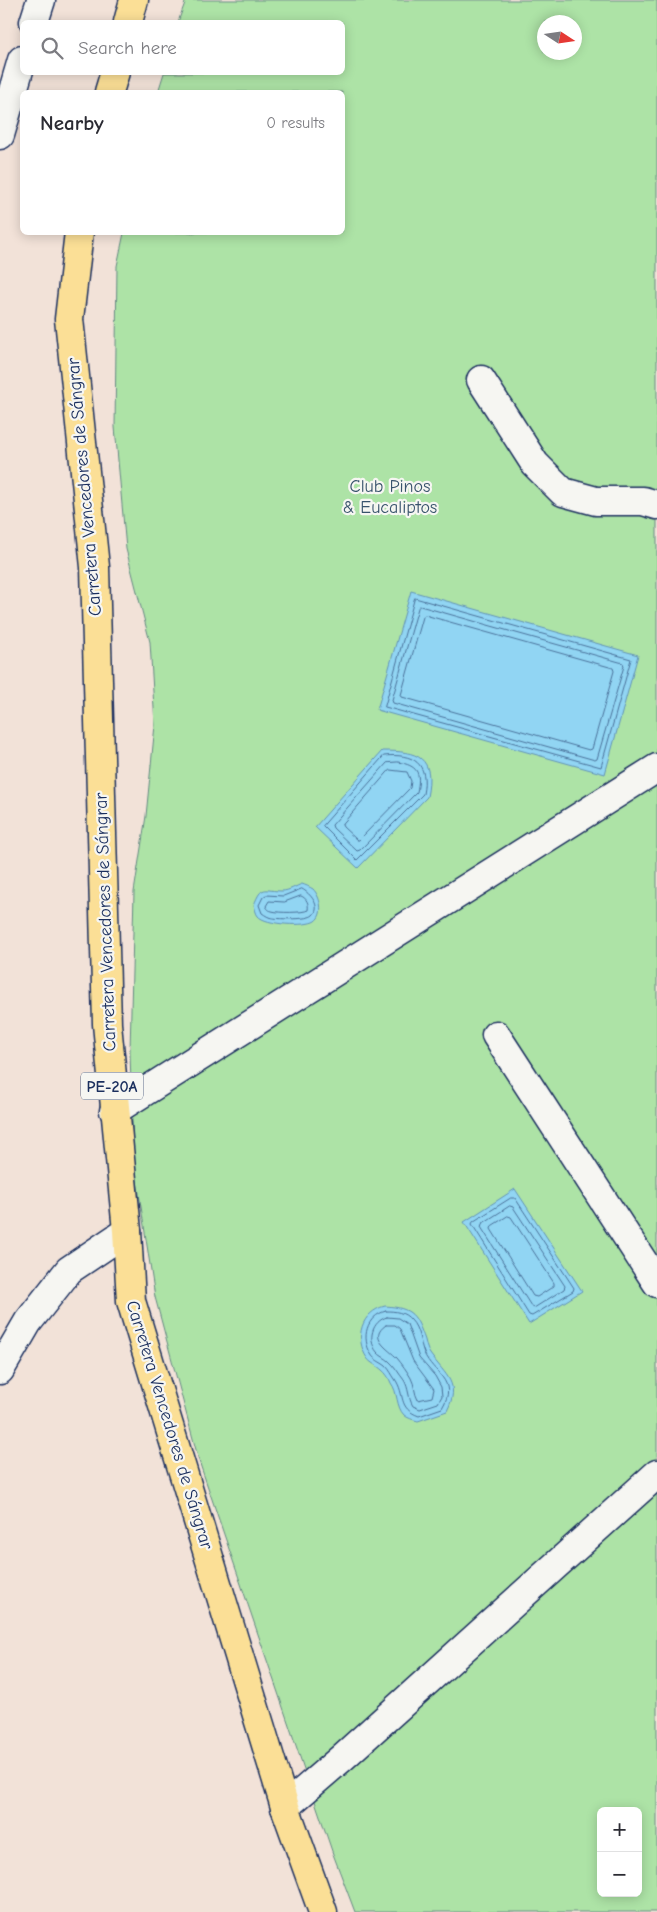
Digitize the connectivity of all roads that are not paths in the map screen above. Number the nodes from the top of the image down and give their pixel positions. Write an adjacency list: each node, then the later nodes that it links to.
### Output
1 (41, 0): 3 (lane)
2 (134, 0): 4 (highway)
3 (35, 20)
4 (129, 20)
5 (20, 67): 8 (lane)
6 (113, 75): 7 (highway)
7 (110, 90)
8 (0, 135)
9 (79, 235): 14 (highway, Carretera Vencedores de Sángrar / PE-20A)
10 (481, 380): 11 (lane)
11 (657, 505)
12 (657, 768): 14 (lane)
13 (496, 1035): 16 (lane)
14 (114, 1111): 15 (highway, Carretera Vencedores de Sángrar / PE-20A)
15 (126, 1231): 17 (lane); 19 (highway, Carretera Vencedores de Sángrar / PE-20A)
16 (657, 1283)
17 (0, 1370)
18 (657, 1474): 19 (lane)
19 (285, 1807): 20 (highway, Carretera Vencedores de Sángrar / PE-20A)
20 (323, 1912)

